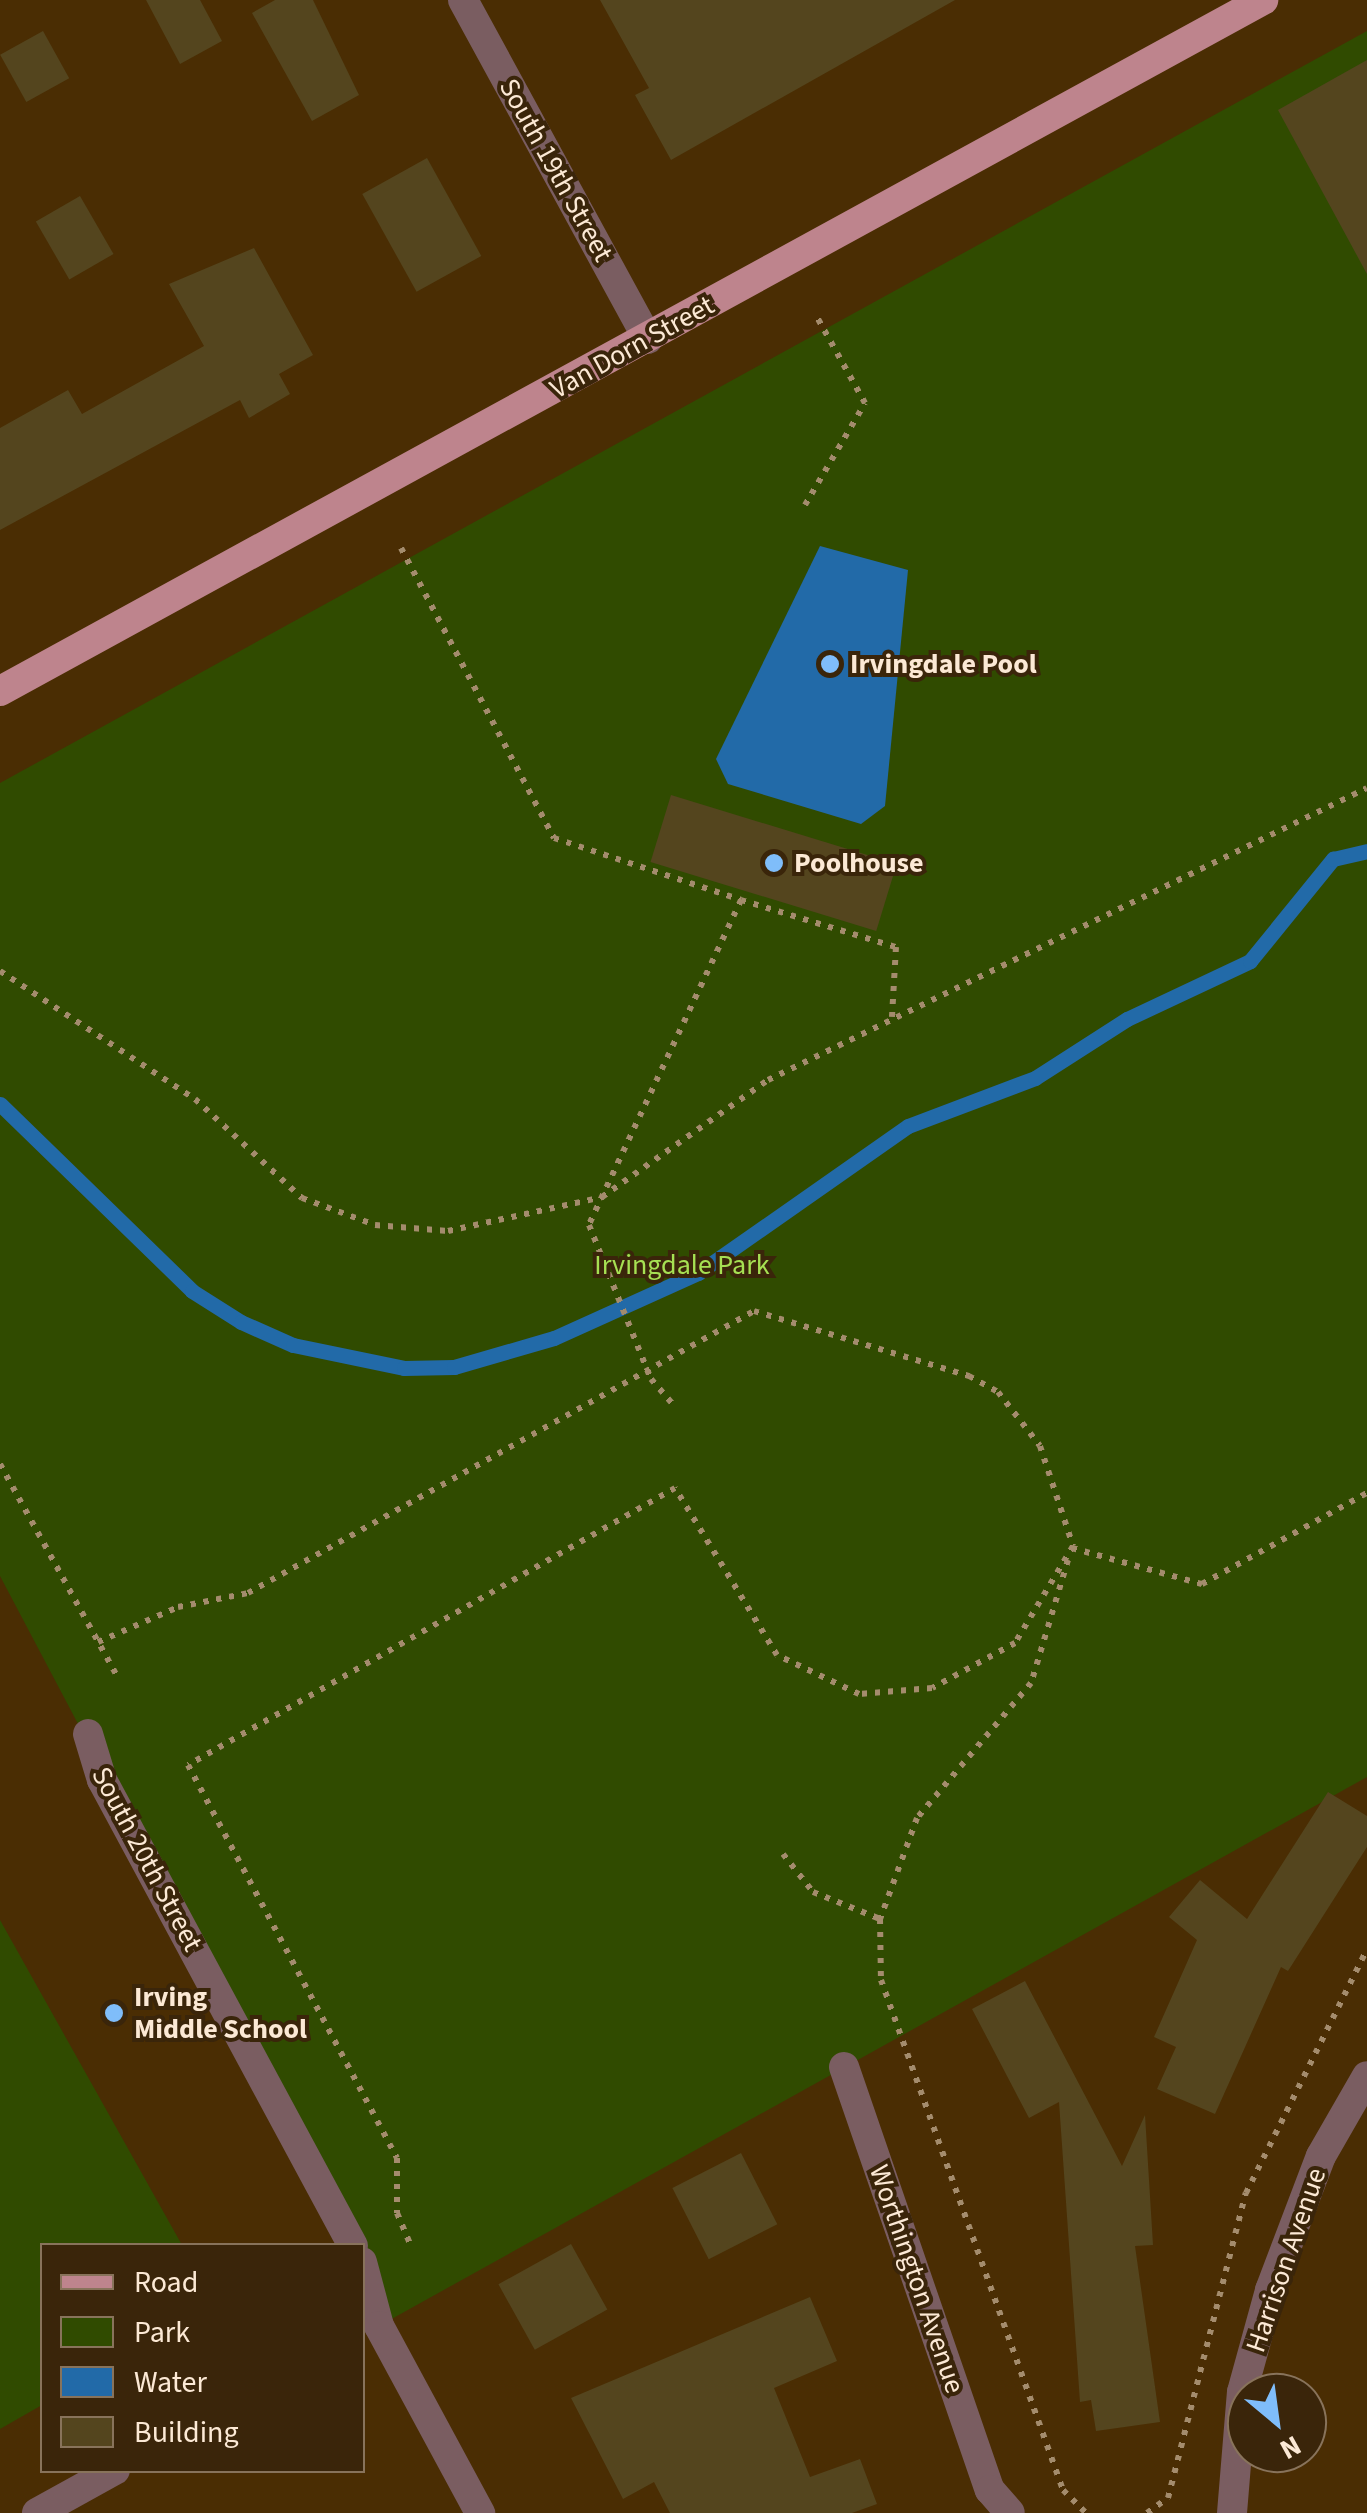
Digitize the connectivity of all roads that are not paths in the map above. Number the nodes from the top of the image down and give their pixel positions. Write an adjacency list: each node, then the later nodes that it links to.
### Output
1 (463, 0): 3 (street, South 19th Street)
2 (1263, 0): 3 (main road, Van Dorn Street)
3 (648, 339): 4 (main road, Van Dorn Street)
4 (0, 691)
5 (88, 1734): 8 (street, South 20th Street)
6 (844, 2067): 12 (street, Worthington Avenue)
7 (1367, 2076): 15 (street, Harrison Avenue)
8 (352, 2243)
9 (365, 2285): 10 (street)
10 (371, 2330): 14 (street)
11 (110, 2473): 13 (street)
12 (994, 2505)
13 (37, 2513)
14 (480, 2513)
15 (1232, 2513)

